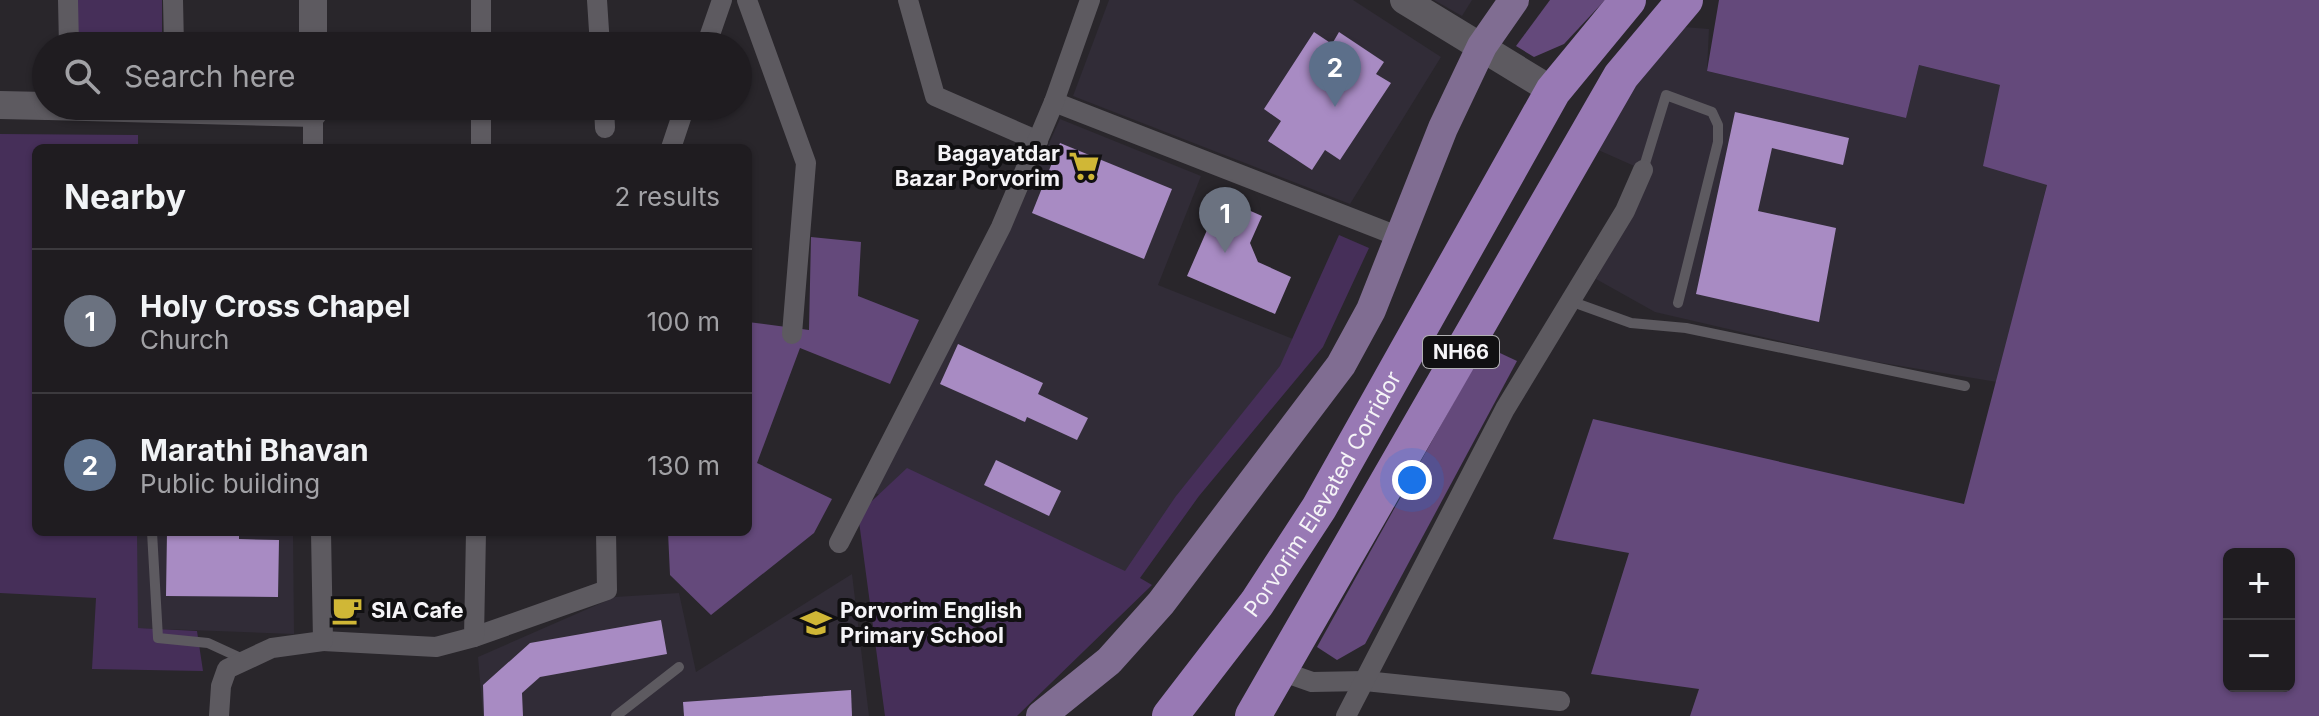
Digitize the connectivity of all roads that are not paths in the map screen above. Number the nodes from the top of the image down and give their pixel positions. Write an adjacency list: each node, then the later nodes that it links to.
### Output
1 (68, 0): 14 (street)
2 (173, 0): 15 (street)
3 (313, 0): 16 (street)
4 (481, 0): 17 (street)
5 (597, 0): 18 (street)
6 (722, 0): 19 (street)
7 (747, 0): 38 (street)
8 (908, 0): 30 (street)
9 (1090, 0): 22 (street)
10 (1404, 0): 20 (street)
11 (1514, 0): 20 (main road)
12 (1628, 0): 21 (highway, Porvorim Elevated Corridor)
13 (1685, 0): 49 (highway, NH66)
14 (69, 32)
15 (174, 32)
16 (313, 32)
17 (481, 32)
18 (599, 32)
19 (711, 32)
20 (1482, 46): 21 (street); 35 (main road)
21 (1553, 91): 55 (highway, Porvorim Elevated Corridor)
22 (1054, 102): 30 (street); 35 (street)
23 (0, 105): 24 (street)
24 (32, 106)
25 (313, 120): 31 (street)
26 (481, 120): 32 (street)
27 (605, 120): 29 (street)
28 (680, 120): 33 (street)
29 (605, 128)
30 (1038, 141): 44 (street)
31 (313, 144)
32 (481, 144)
33 (672, 144)
34 (1643, 170): 36 (street); 37 (lane)
35 (1400, 237): 54 (main road)
36 (1570, 301): 39 (lane); 50 (street)
37 (1678, 303)
38 (792, 334)
39 (1965, 386)
40 (152, 536): 47 (lane)
41 (321, 536): 46 (street)
42 (476, 536): 45 (street)
43 (606, 536): 45 (street)
44 (839, 543)
45 (474, 637): 46 (street)
46 (323, 641): 47 (street)
47 (246, 660): 52 (street)
48 (679, 667): 53 (lane)
49 (1278, 670): 50 (street); 56 (highway, NH66)
50 (1365, 681): 51 (street); 57 (street)
51 (1560, 701)
52 (219, 716)
53 (616, 716)
54 (1041, 716)
55 (1170, 716)
56 (1253, 716)
57 (1346, 716)

